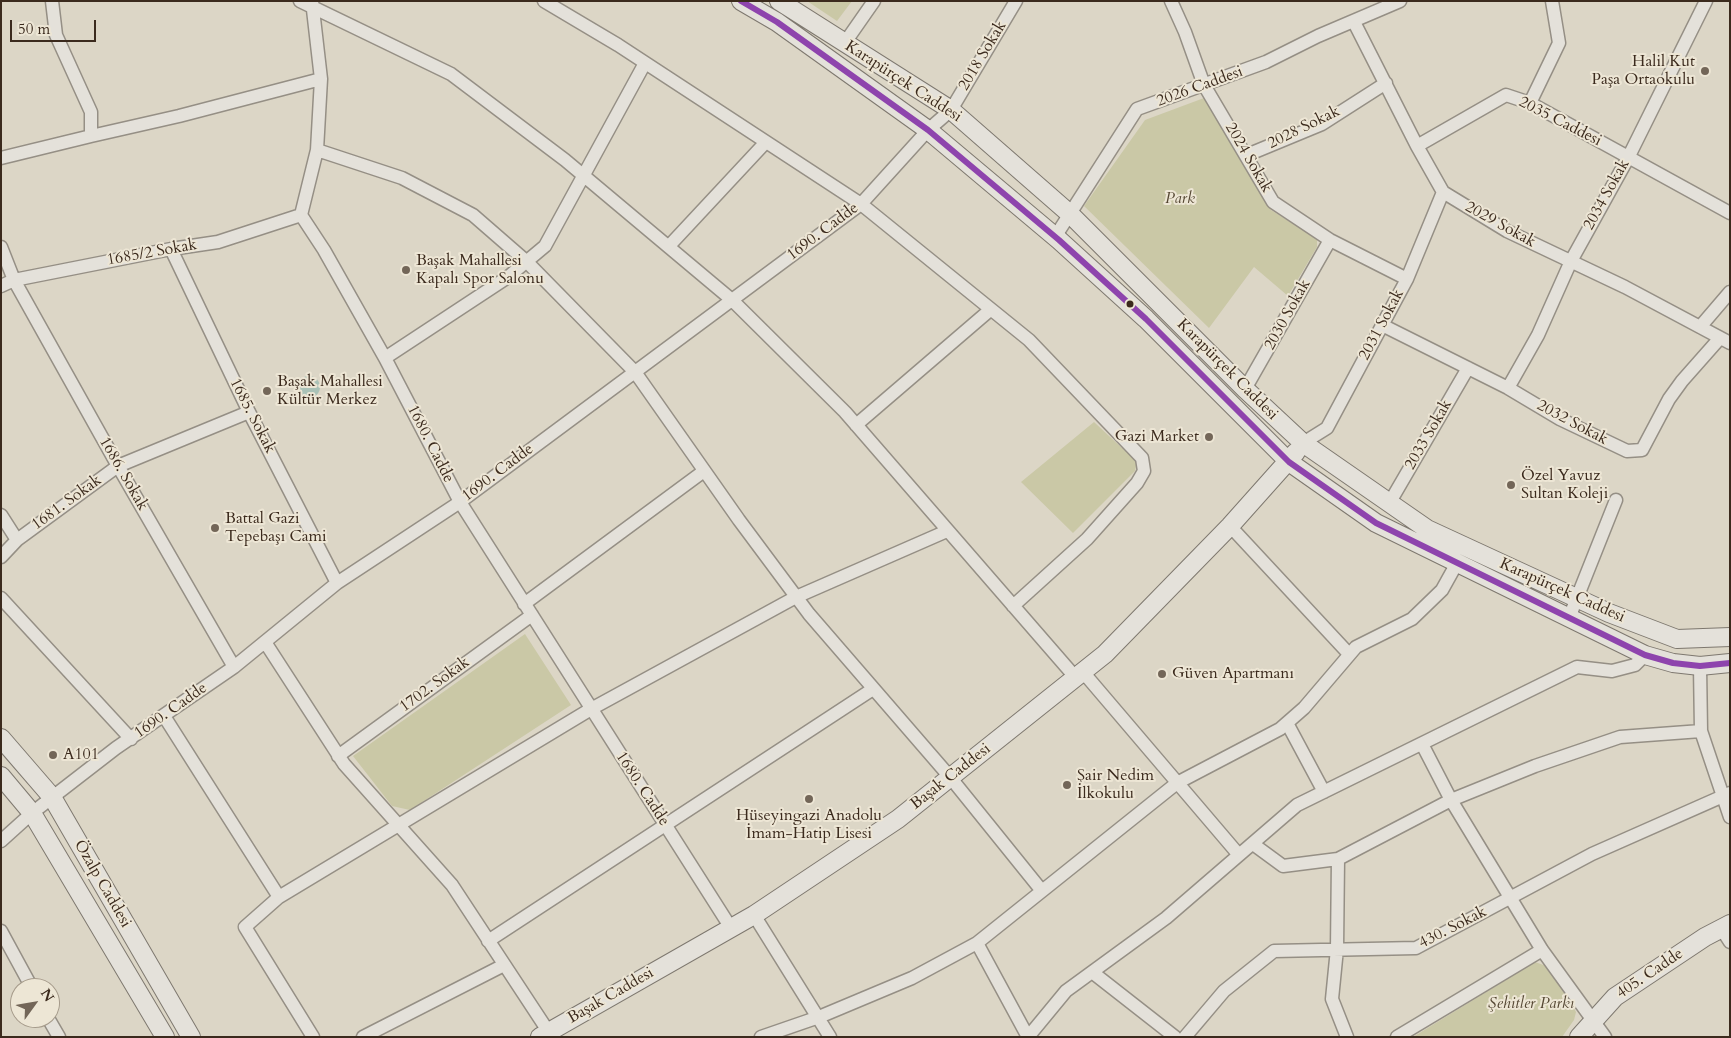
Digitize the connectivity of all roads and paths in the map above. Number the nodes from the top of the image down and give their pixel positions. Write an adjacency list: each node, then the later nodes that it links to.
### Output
1 (52, 1): 21 (street)
2 (544, 1): 14 (street)
3 (741, 1): 20 (main road, Karapürçek Caddesi)
4 (779, 1): 13 (main road, Karapürçek Caddesi)
5 (874, 1): 13 (street)
6 (1016, 1): 19 (street, 2018 Sokak)
7 (1171, 1): 17 (street, 2024 Sokak)
8 (1400, 1): 12 (street, 2026 Caddesi)
9 (1552, 1): 18 (street)
10 (1706, 1): 27 (street, 2034 Sokak)
11 (308, 3): 15 (street); 28 (street)
12 (1354, 22): 16 (street, 2029 Sokak); 17 (street, 2026 Caddesi)
13 (844, 44): 19 (main road, Karapürçek Caddesi)
14 (645, 63): 22 (street); 28 (street)
15 (321, 79): 21 (street); 24 (street)
16 (1386, 84): 23 (street, 2029 Sokak); 25 (street, 2028 Sokak)
17 (1204, 85): 25 (street, 2024 Sokak); 32 (street, 2026 Caddesi)
18 (1530, 104): 23 (street, 2035 Caddesi); 27 (street, 2035 Caddesi)
19 (951, 110): 20 (street, 2018 Sokak); 32 (main road, Karapürçek Caddesi)
20 (928, 130): 30 (street, 1690. Cadde); 34 (main road, Karapürçek Caddesi)
21 (91, 136): 26 (street)
22 (765, 143): 30 (street); 36 (street)
23 (1417, 146): 29 (street, 2029 Sokak)
24 (317, 150): 33 (street); 40 (street)
25 (1247, 155): 35 (street, 2024 Sokak)
26 (1, 158)
27 (1628, 158): 31 (street, 2035 Caddesi); 39 (street, 2034 Sokak)
28 (584, 175): 36 (street); 40 (street)
29 (1443, 192): 39 (street, 2029 Sokak); 41 (street, 2031 Sokak)
30 (860, 204): 45 (street, 1690. Cadde); 46 (street)
31 (1730, 213)
32 (1070, 214): 34 (street, 2026 Caddesi); 54 (main road, Karapürçek Caddesi)
33 (301, 215): 38 (street, 1685/2 Sokak); 50 (street, 1680. Cadde)
34 (1055, 237): 58 (main road, Karapürçek Caddesi)
35 (1330, 240): 41 (street, 2024 Sokak); 54 (street, 2030 Sokak)
36 (668, 246): 45 (street)
37 (1, 247): 42 (street, 1686. Sokak)
38 (171, 249): 42 (street, 1685/2 Sokak); 55 (street, 1685. Sokak)
39 (1571, 261): 48 (street, 2029 Sokak); 53 (street, 2034 Sokak)
40 (527, 262): 50 (street); 52 (street)
41 (1407, 278): 47 (street, 2031 Sokak)
42 (14, 280): 43 (street, 1685/2 Sokak); 59 (street, 1686. Sokak)
43 (1, 286)
44 (1730, 292): 48 (street)
45 (732, 300): 52 (street, 1690. Cadde); 56 (street)
46 (990, 310): 56 (street); 74 (street)
47 (1382, 325): 51 (street, 2032 Sokak); 57 (street, 2031 Sokak)
48 (1700, 327): 49 (street, 2029 Sokak)
49 (1725, 341): 53 (street, 2032 Sokak)
50 (385, 358): 62 (street, 1680. Cadde)
51 (1468, 368): 53 (street, 2032 Sokak); 63 (street, 2033 Sokak)
52 (635, 372): 60 (street); 62 (street, 1690. Cadde)
53 (1508, 388)
54 (1245, 389): 57 (main road, Karapürçek Caddesi)
55 (249, 412): 59 (street, 1681. Sokak); 70 (street, 1685. Sokak)
56 (856, 425): 66 (street)
57 (1303, 443): 58 (main road, Başak Caddesi); 63 (main road, Karapürçek Caddesi)
58 (1289, 462): 65 (main road, Başak Caddesi); 69 (main road, Karapürçek Caddesi)
59 (118, 466): 67 (street, 1681. Sokak); 83 (street, 1686. Sokak)
60 (704, 471): 71 (street); 75 (street, 1702. Sokak)
61 (1616, 500): 73 (street)
62 (460, 502): 70 (street, 1690. Cadde); 75 (street, 1680. Cadde)
63 (1390, 502): 73 (main road, Karapürçek Caddesi)
64 (1, 515): 67 (street)
65 (1230, 526): 79 (street); 84 (main road, Başak Caddesi)
66 (946, 531): 71 (street); 74 (street)
67 (17, 540): 68 (street, 1681. Sokak)
68 (1, 557)
69 (1458, 563): 76 (main road, Karapürçek Caddesi); 79 (street)
70 (337, 583): 78 (street, 1690. Cadde)
71 (796, 597): 85 (street); 86 (street)
72 (1, 598): 91 (street)
73 (1576, 598): 76 (street); 77 (main road, Karapürçek Caddesi)
74 (1013, 606): 84 (street)
75 (528, 609): 86 (street, 1680. Cadde); 93 (street, 1702. Sokak)
76 (1569, 618): 80 (main road, Karapürçek Caddesi)
77 (1730, 637)
78 (265, 642): 83 (street, 1690. Cadde); 93 (street)
79 (1349, 654): 88 (street)
80 (1645, 655): 82 (main road, Karapürçek Caddesi); 92 (street)
81 (1730, 663): 82 (main road, Karapürçek Caddesi)
82 (1700, 666): 89 (street)
83 (234, 667): 87 (street, 1690. Cadde)
84 (1079, 675): 95 (main road, Başak Caddesi); 96 (street)
85 (872, 689): 95 (street); 103 (street)
86 (591, 709): 103 (street, 1680. Cadde); 104 (street)
87 (164, 716): 91 (street, 1690. Cadde); 110 (street)
88 (1287, 723): 96 (street); 97 (street)
89 (1701, 732): 98 (street); 100 (street)
90 (1, 738): 99 (main road, Özalp Caddesi)
91 (131, 739): 99 (street, 1690. Cadde)
92 (1422, 744): 97 (street); 100 (street)
93 (338, 756): 104 (street)
94 (1, 776): 101 (main road, Özalp Caddesi)
95 (950, 777): 109 (street); 112 (main road, Başak Caddesi)
96 (1177, 783): 107 (street); 109 (street)
97 (1324, 792): 106 (street)
98 (1726, 795): 102 (street); 111 (street, 430. Sokak)
99 (52, 798): 101 (street, 1690. Cadde); 127 (main road, Özalp Caddesi)
100 (1452, 800): 108 (street); 111 (street)
101 (32, 813): 105 (street, 1690. Cadde); 126 (main road, Özalp Caddesi)
102 (1730, 817)
103 (664, 824): 113 (street, 1680. Cadde); 116 (street)
104 (399, 826): 110 (street); 116 (street)
105 (1, 841)
106 (1253, 844): 107 (street); 108 (street)
107 (1239, 856): 121 (street)
108 (1338, 858): 118 (street)
109 (1042, 890): 117 (street)
110 (279, 897): 128 (street)
111 (1511, 898): 118 (street, 430. Sokak); 119 (street)
112 (754, 916): 113 (main road, Başak Caddesi); 123 (street)
113 (731, 928): 125 (main road, Başak Caddesi)
114 (1, 931): 122 (street)
115 (1727, 931): 124 (main road, 405. Cadde)
116 (488, 940): 120 (street)
117 (977, 943): 123 (street); 132 (street)
118 (1337, 949): 134 (street, 430. Sokak); 135 (street)
119 (1542, 950): 124 (street); 136 (street)
120 (504, 965): 125 (street); 129 (street)
121 (1092, 972): 132 (street); 133 (street)
122 (27, 978)
123 (819, 1017): 130 (street); 131 (street)
124 (1592, 1022): 137 (main road, 405. Cadde); 138 (street)
125 (547, 1035)
126 (165, 1037)
127 (191, 1037)
128 (313, 1037)
129 (363, 1037)
130 (761, 1037)
131 (830, 1037)
132 (1028, 1037)
133 (1175, 1037)
134 (1185, 1037)
135 (1347, 1037)
136 (1397, 1037)
137 (1579, 1037)
138 (1605, 1037)

